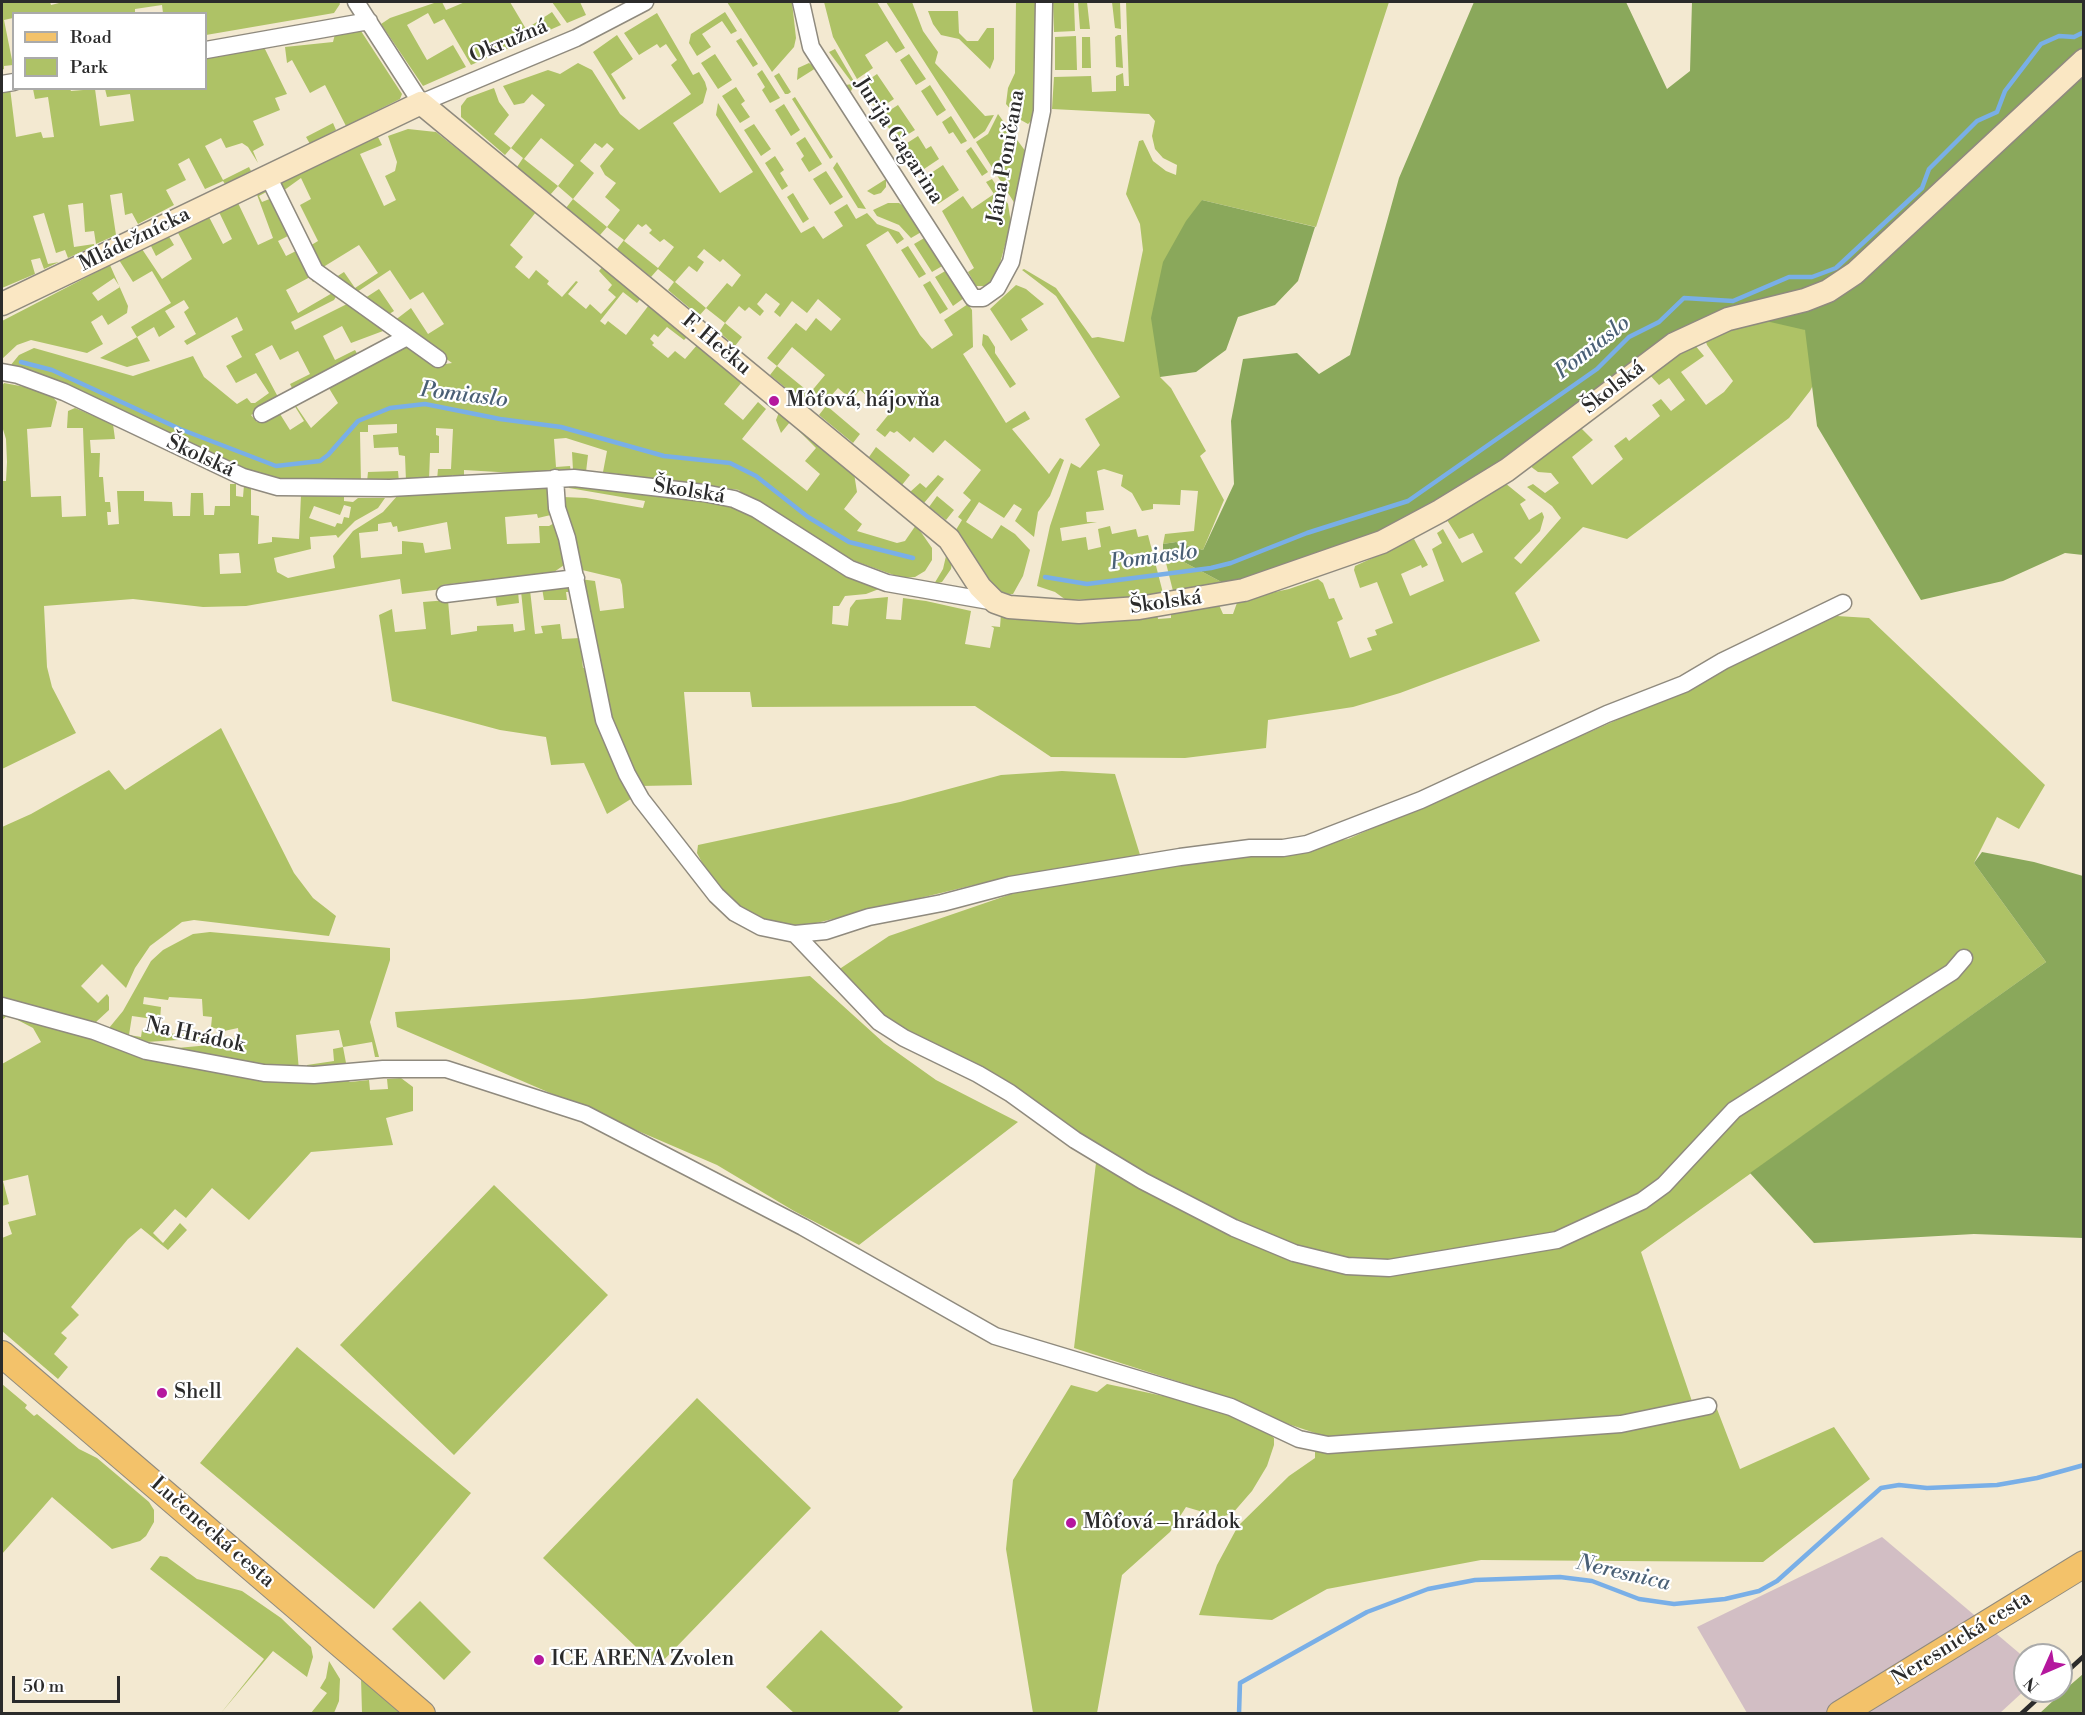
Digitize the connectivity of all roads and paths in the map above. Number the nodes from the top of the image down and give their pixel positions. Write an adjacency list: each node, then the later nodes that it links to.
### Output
1 (356, 2): 5 (street)
2 (645, 2): 8 (street, Okružná)
3 (801, 2): 10 (street, Jurija Gagarina)
4 (1044, 2): 10 (street, Jána Poničana)
5 (369, 21): 6 (street); 8 (street)
6 (207, 50)
7 (2084, 60): 19 (street, Školská)
8 (421, 103): 9 (street, Mládežnícka); 19 (street, F. Hečku)
9 (268, 176): 11 (street, Mládežnícka); 12 (street)
10 (973, 298)
11 (2, 304)
12 (407, 337): 13 (street); 15 (street)
13 (438, 360)
14 (2, 372): 16 (street, Školská)
15 (262, 414)
16 (555, 478): 17 (street); 19 (street, Školská)
17 (576, 578): 18 (street); 21 (street)
18 (445, 594)
19 (995, 602)
20 (1843, 603): 21 (street)
21 (795, 934): 22 (street)
22 (1964, 958)
23 (2, 1006): 25 (street, Na Hrádok)
24 (2, 1354): 27 (main road, Lučenecká cesta)
25 (1708, 1406)
26 (2084, 1564): 28 (main road, Neresnická cesta)
27 (422, 1713)
28 (1840, 1713)

